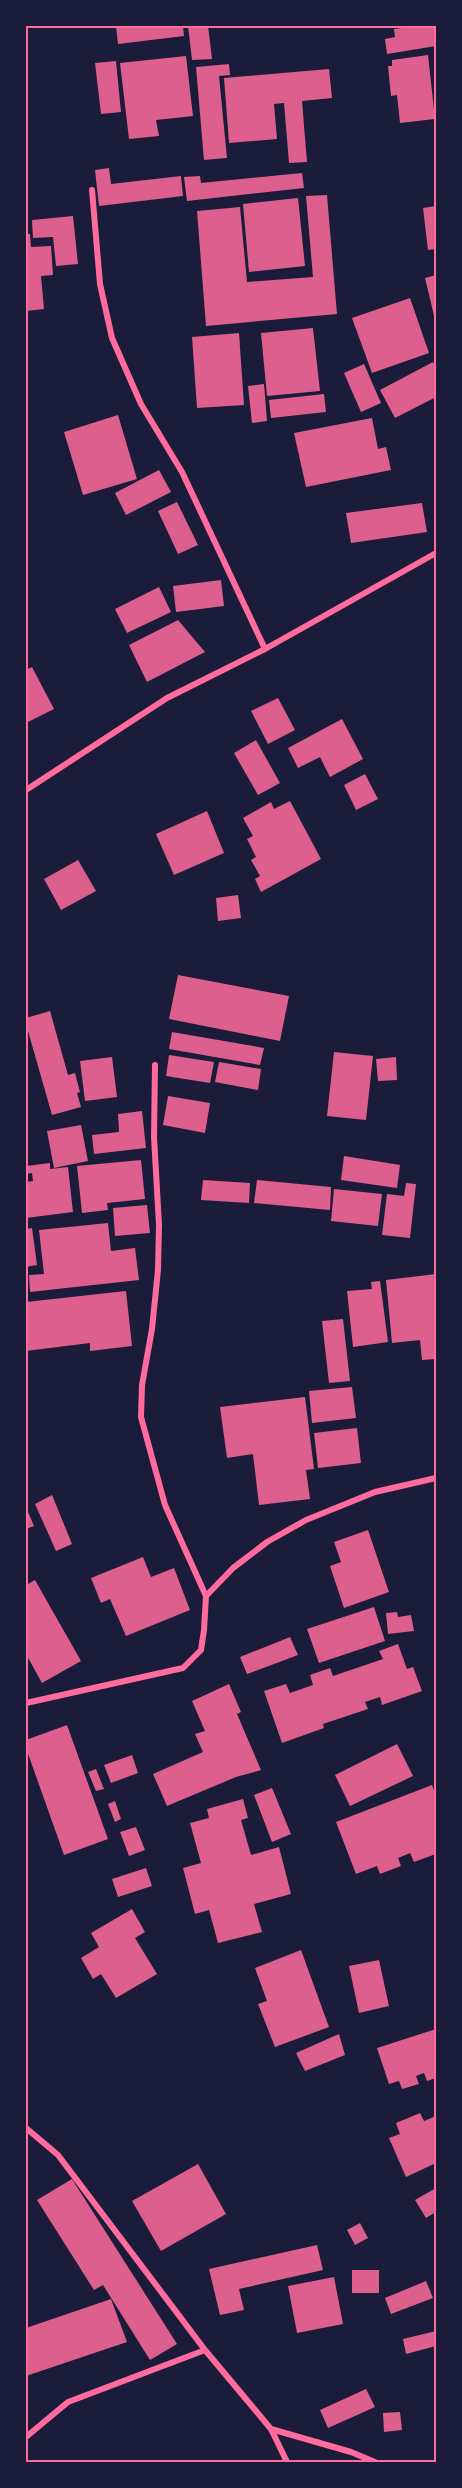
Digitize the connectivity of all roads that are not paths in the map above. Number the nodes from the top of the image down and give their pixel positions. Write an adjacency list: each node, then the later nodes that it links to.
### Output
1 (92, 190): 3 (street)
2 (436, 553): 3 (street)
3 (265, 649): 4 (street)
4 (26, 790)
5 (155, 1065): 7 (street)
6 (436, 1478): 7 (street)
7 (206, 1596): 8 (street)
8 (26, 1703)
9 (26, 2128): 10 (street)
10 (205, 2350): 11 (street); 12 (street)
11 (271, 2429): 13 (street); 14 (street)
12 (26, 2437)
13 (287, 2463)
14 (375, 2463)

